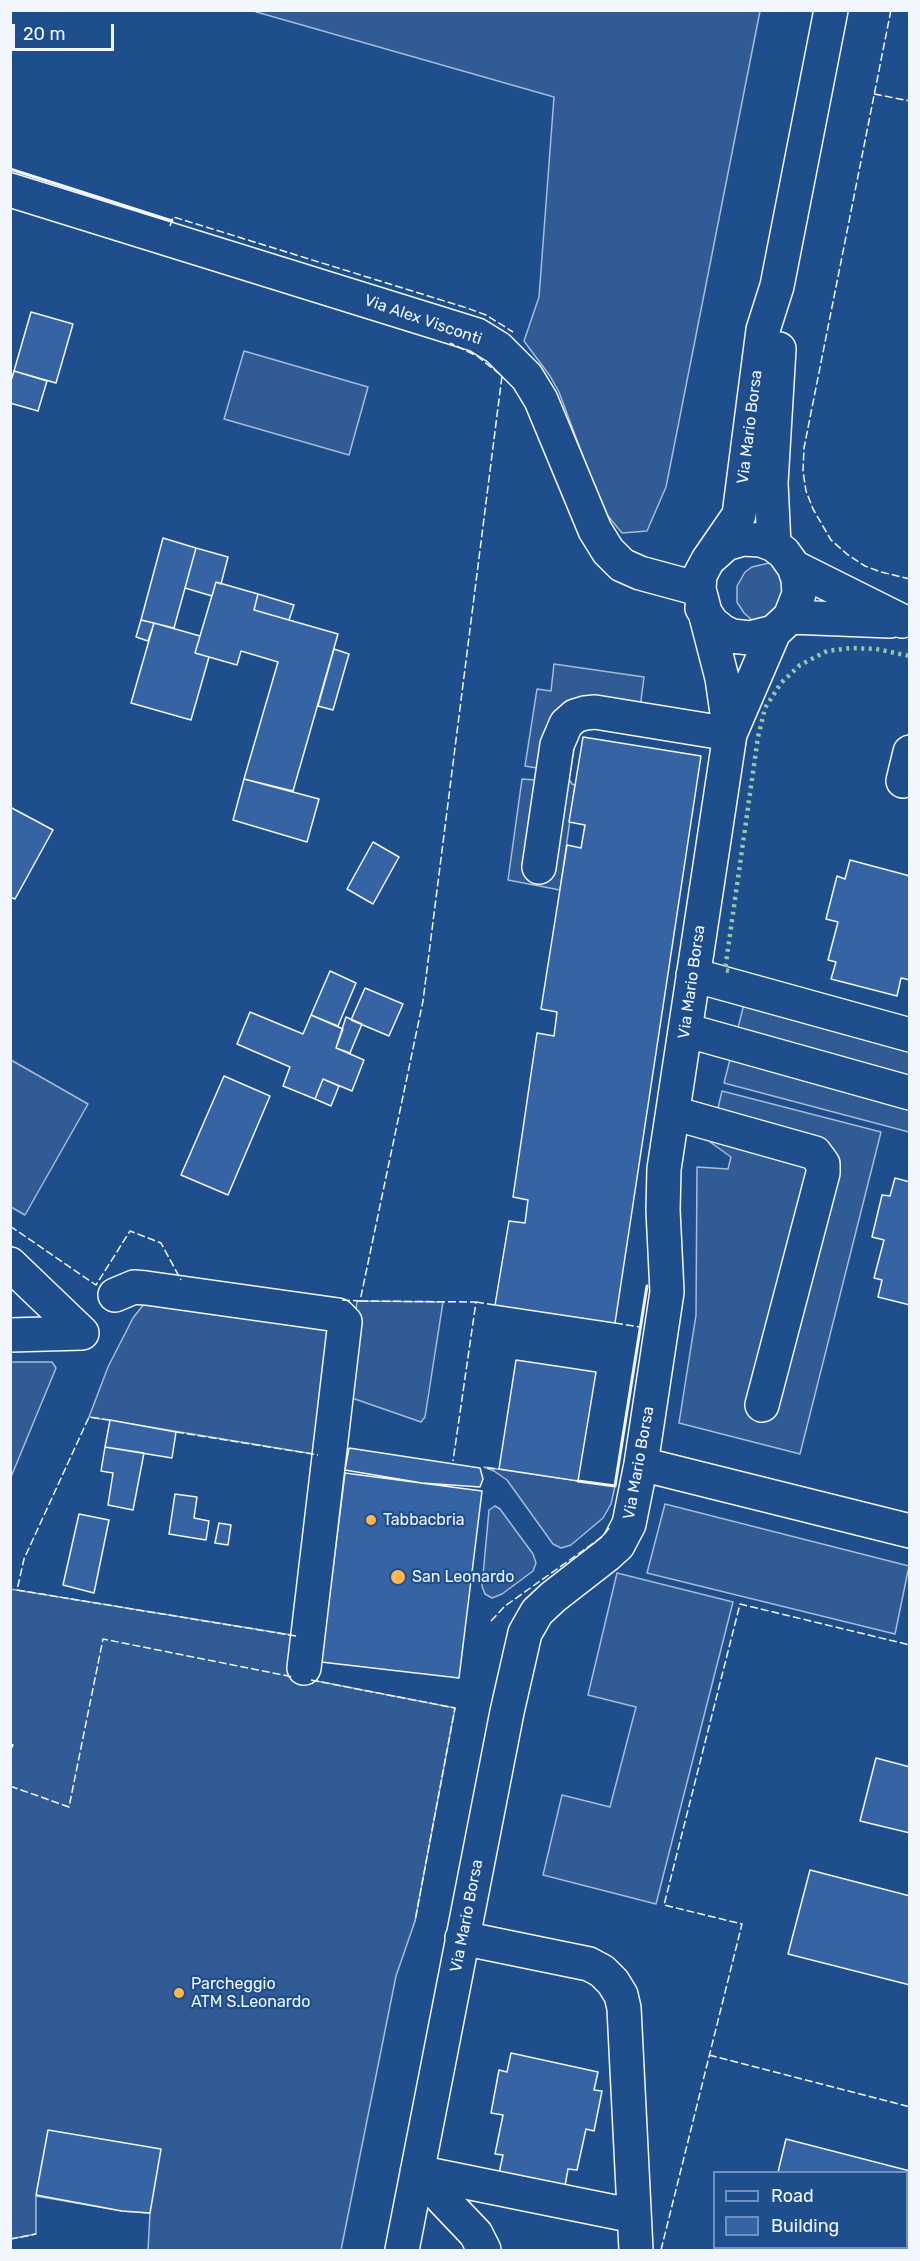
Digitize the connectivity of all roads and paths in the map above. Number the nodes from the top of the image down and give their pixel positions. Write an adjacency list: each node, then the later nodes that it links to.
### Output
1 (831, 10): 3 (street, Via Mario Borsa)
2 (10, 190): 5 (street, Via Alex Visconti)
3 (777, 286): 4 (street, Via Mario Borsa); 5 (street, Via Mario Borsa)
4 (784, 556): 5 (street); 6 (street); 7 (street, Via Mario Borsa)
5 (703, 586): 7 (street); 8 (street, Via Mario Borsa)
6 (906, 622): 7 (street)
7 (782, 624): 8 (street, Via Mario Borsa)
8 (730, 734): 9 (street); 10 (street, Via Mario Borsa)
9 (539, 867)
10 (693, 975): 11 (street, Via Mario Borsa); 12 (street)
11 (685, 1030): 13 (street); 14 (street, Via Mario Borsa)
12 (909, 1035)
13 (909, 1093)
14 (673, 1113): 18 (street); 19 (street, Via Mario Borsa)
15 (10, 1264): 17 (street)
16 (115, 1295): 21 (street)
17 (10, 1335)
18 (762, 1405)
19 (641, 1464): 20 (street); 22 (street, Via Mario Borsa)
20 (909, 1531)
21 (304, 1668)
22 (462, 1938): 23 (street, Via Mario Borsa); 24 (street)
23 (417, 2172): 24 (street); 25 (street, Via Mario Borsa); 26 (street)
24 (634, 2216): 27 (street)
25 (402, 2250)
26 (484, 2250)
27 (636, 2250)

